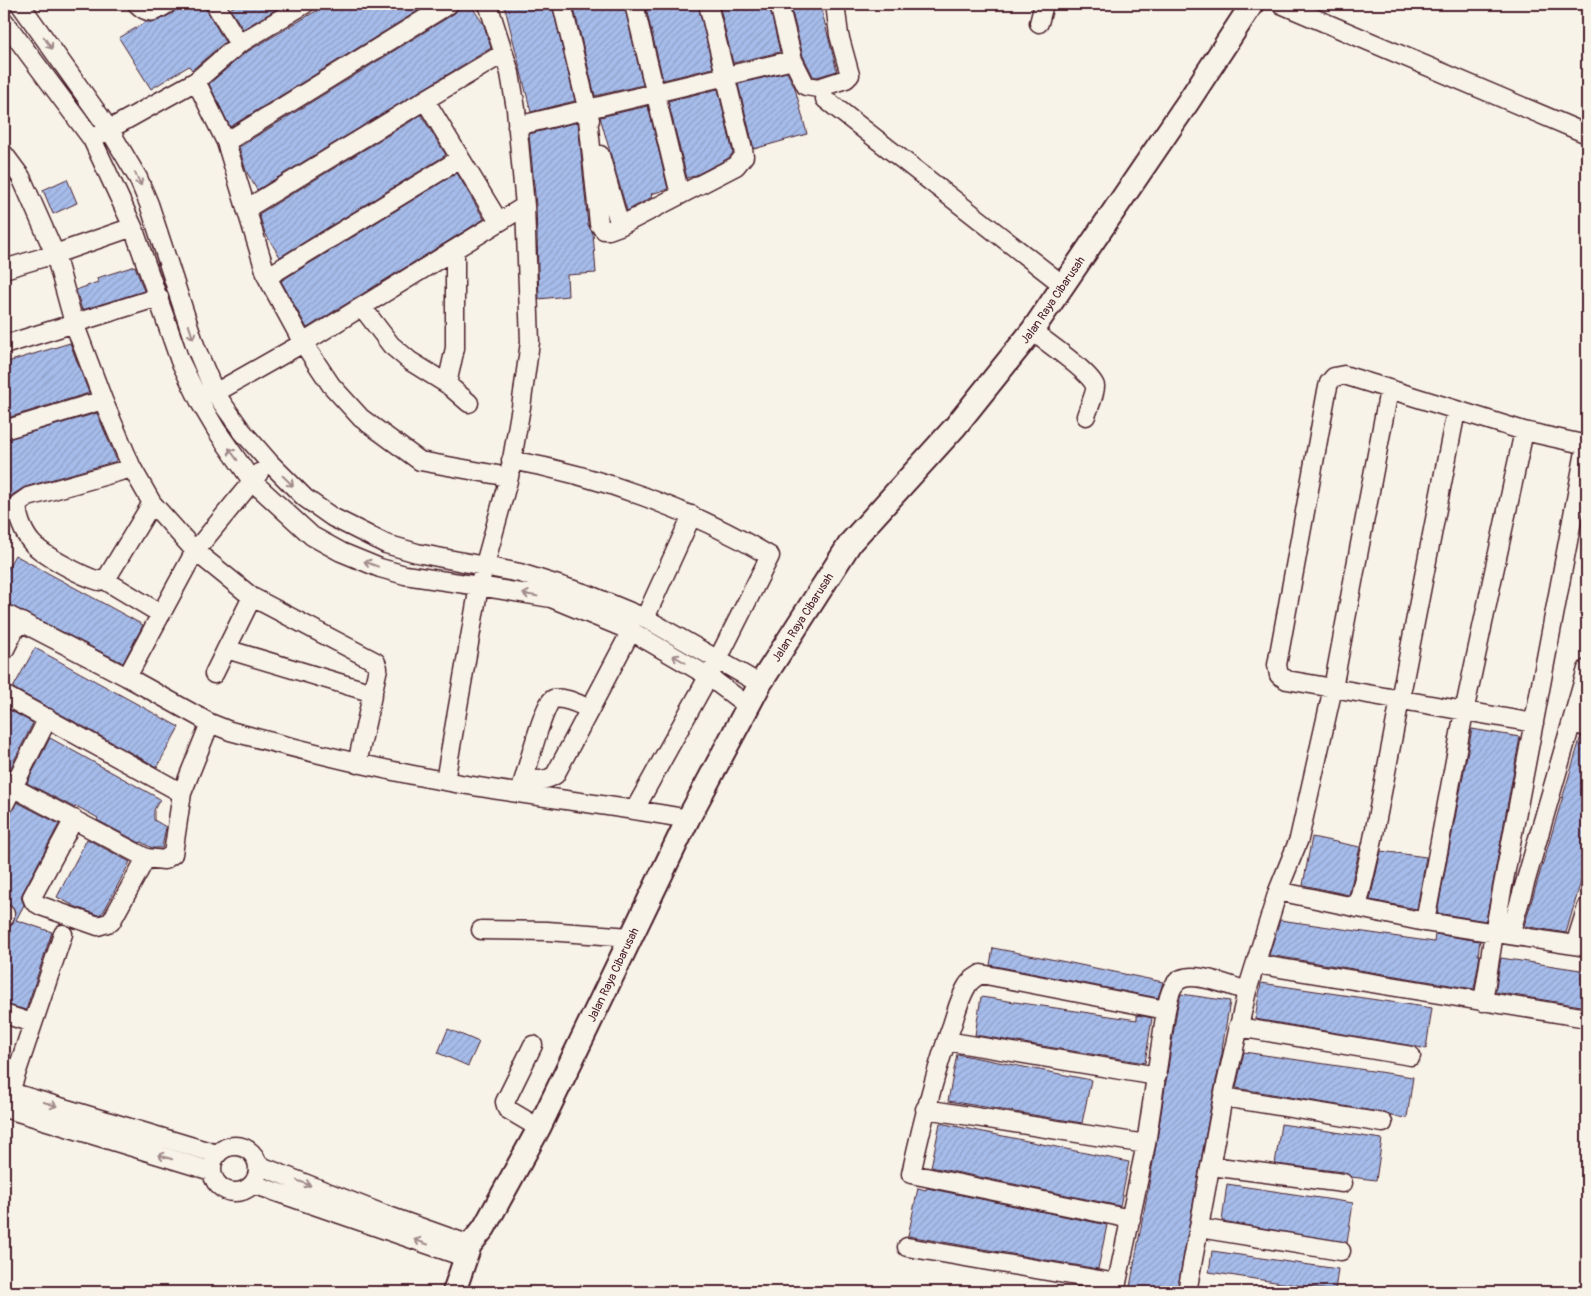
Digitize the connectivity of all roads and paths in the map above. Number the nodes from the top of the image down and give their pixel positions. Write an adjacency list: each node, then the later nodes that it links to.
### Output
1 (20, 4): 28 (street, one-way to 28)
2 (138, 4): 3 (street)
3 (167, 4)
4 (216, 4): 18 (street)
5 (449, 4): 31 (street)
6 (488, 4): 19 (street)
7 (562, 4): 26 (street)
8 (634, 4): 23 (street)
9 (708, 4): 21 (street)
10 (779, 4): 20 (street)
11 (835, 4): 20 (street)
12 (1044, 4): 17 (street)
13 (1252, 4): 43 (main road, Jalan Raya Cibarusah)
14 (1281, 4): 29 (street)
15 (301, 5): 18 (street)
16 (4, 21): 30 (street)
17 (1039, 24)
18 (239, 44): 22 (street)
19 (504, 53): 25 (street); 27 (street)
20 (793, 60): 21 (street)
21 (726, 76): 23 (street); 34 (street)
22 (196, 81): 28 (street); 31 (street)
23 (656, 92): 26 (street); 34 (street)
24 (825, 99): 43 (street)
25 (425, 100): 33 (street); 36 (street)
26 (587, 109): 27 (street); 34 (street)
27 (517, 126): 35 (street)
28 (109, 129): 30 (street); 52 (street, one-way to 52)
29 (1587, 134)
30 (92, 139): 38 (street)
31 (226, 142): 36 (street)
32 (4, 154): 40 (street)
33 (460, 159): 37 (street); 42 (street)
34 (680, 195)
35 (525, 206): 37 (street); 62 (street)
36 (246, 209): 42 (street)
37 (499, 222): 39 (street)
38 (133, 227): 40 (street); 44 (street)
39 (455, 250): 45 (street); 50 (street)
40 (55, 254): 41 (street); 46 (street)
41 (4, 269)
42 (267, 277): 48 (street)
43 (1064, 285): 47 (main road, Jalan Raya Cibarusah)
44 (158, 297): 46 (street); 63 (street, one-way to 44)
45 (362, 307): 48 (street); 50 (street)
46 (74, 323): 49 (street); 53 (street)
47 (1032, 331): 56 (street); 82 (main road, Jalan Raya Cibarusah)
48 (303, 343): 52 (street); 62 (street)
49 (4, 345)
50 (447, 384): 54 (street)
51 (1389, 390): 55 (street); 83 (street); 83 (street)
52 (215, 393): 60 (street)
53 (103, 400): 57 (street); 61 (street)
54 (469, 403)
55 (1456, 410): 58 (street); 86 (street)
56 (1086, 416)
57 (4, 430)
58 (1524, 431): 59 (street); 89 (street)
59 (1587, 443): 92 (street)
60 (269, 462): 63 (street); 67 (street, one-way to 67)
61 (132, 468): 64 (street); 68 (street)
62 (510, 469): 65 (street); 67 (street)
63 (252, 481): 66 (street); 69 (street, one-way to 63)
64 (152, 502): 66 (street); 68 (street)
65 (692, 515): 73 (street); 77 (street)
66 (195, 551): 70 (street); 71 (street)
67 (485, 567): 69 (street); 73 (street)
68 (104, 579): 71 (street)
69 (480, 586): 74 (street, one-way to 69); 95 (street)
70 (252, 597): 75 (street); 84 (street)
71 (161, 614): 81 (street)
72 (12, 617): 76 (street); 81 (street)
73 (645, 618): 77 (street)
74 (631, 631): 80 (street, one-way to 74); 88 (street)
75 (226, 649): 79 (street); 84 (street)
76 (4, 650)
77 (718, 661): 80 (street); 82 (street)
78 (1587, 669): 93 (street)
79 (214, 674)
80 (708, 676): 87 (street); 100 (street)
81 (127, 677): 91 (street)
82 (760, 684): 87 (main road, Jalan Raya Cibarusah)
83 (1333, 688): 86 (street); 104 (street)
84 (373, 693): 94 (street)
85 (4, 695): 90 (street)
86 (1399, 700): 89 (street); 106 (street)
87 (748, 706): 102 (main road, Jalan Raya Cibarusah)
88 (590, 709): 96 (street); 96 (street)
89 (1464, 712): 92 (street); 107 (street)
90 (48, 718): 97 (street); 98 (street)
91 (210, 723): 94 (street); 98 (street)
92 (1534, 723): 110 (street)
93 (1580, 725): 110 (street)
94 (357, 764): 95 (street)
95 (445, 781): 96 (street)
96 (522, 786): 100 (street)
97 (12, 787): 99 (street); 101 (street)
98 (182, 793): 103 (street)
99 (4, 805)
100 (635, 809): 102 (street)
101 (74, 819): 103 (street); 103 (street)
102 (688, 819): 111 (main road, Jalan Raya Cibarusah)
103 (146, 858)
104 (1278, 891): 106 (street); 113 (street)
105 (1587, 907): 112 (street)
106 (1357, 908): 107 (street)
107 (1425, 922): 110 (street)
108 (481, 930): 111 (street)
109 (63, 934): 119 (street)
110 (1502, 934): 112 (street); 115 (street)
111 (632, 936): 129 (main road, Jalan Raya Cibarusah)
112 (1581, 946)
113 (1256, 964): 114 (street); 115 (street)
114 (1247, 991): 116 (street); 120 (street)
115 (1483, 1002): 118 (street)
116 (1166, 1010): 121 (street); 124 (street)
117 (4, 1014): 119 (street)
118 (1587, 1018)
119 (32, 1023): 125 (street)
120 (1238, 1027): 123 (street); 126 (street)
121 (946, 1042): 124 (street); 127 (street)
122 (533, 1045): 129 (street)
123 (1411, 1056)
124 (1157, 1076): 130 (street)
125 (6, 1097): 131 (street, one-way to 131); 134 (street, one-way to 125)
126 (1223, 1097): 128 (street); 133 (street)
127 (925, 1109): 130 (street); 137 (street)
128 (1383, 1123)
129 (539, 1128): 141 (main road, Jalan Raya Cibarusah)
130 (1146, 1144): 137 (street)
131 (217, 1154): 132 (street); 134 (street)
132 (258, 1165): 136 (street); 141 (street, one-way to 141)
133 (1211, 1166): 135 (street); 138 (street)
134 (211, 1171): 136 (street)
135 (1343, 1183)
136 (252, 1184): 141 (street, one-way to 136)
137 (1131, 1219): 142 (street)
138 (1199, 1228): 140 (street); 144 (street)
139 (907, 1247): 142 (street)
140 (1341, 1250)
141 (468, 1252): 143 (main road, Jalan Raya Cibarusah)
142 (1116, 1288)
143 (454, 1292)
144 (1187, 1292)

